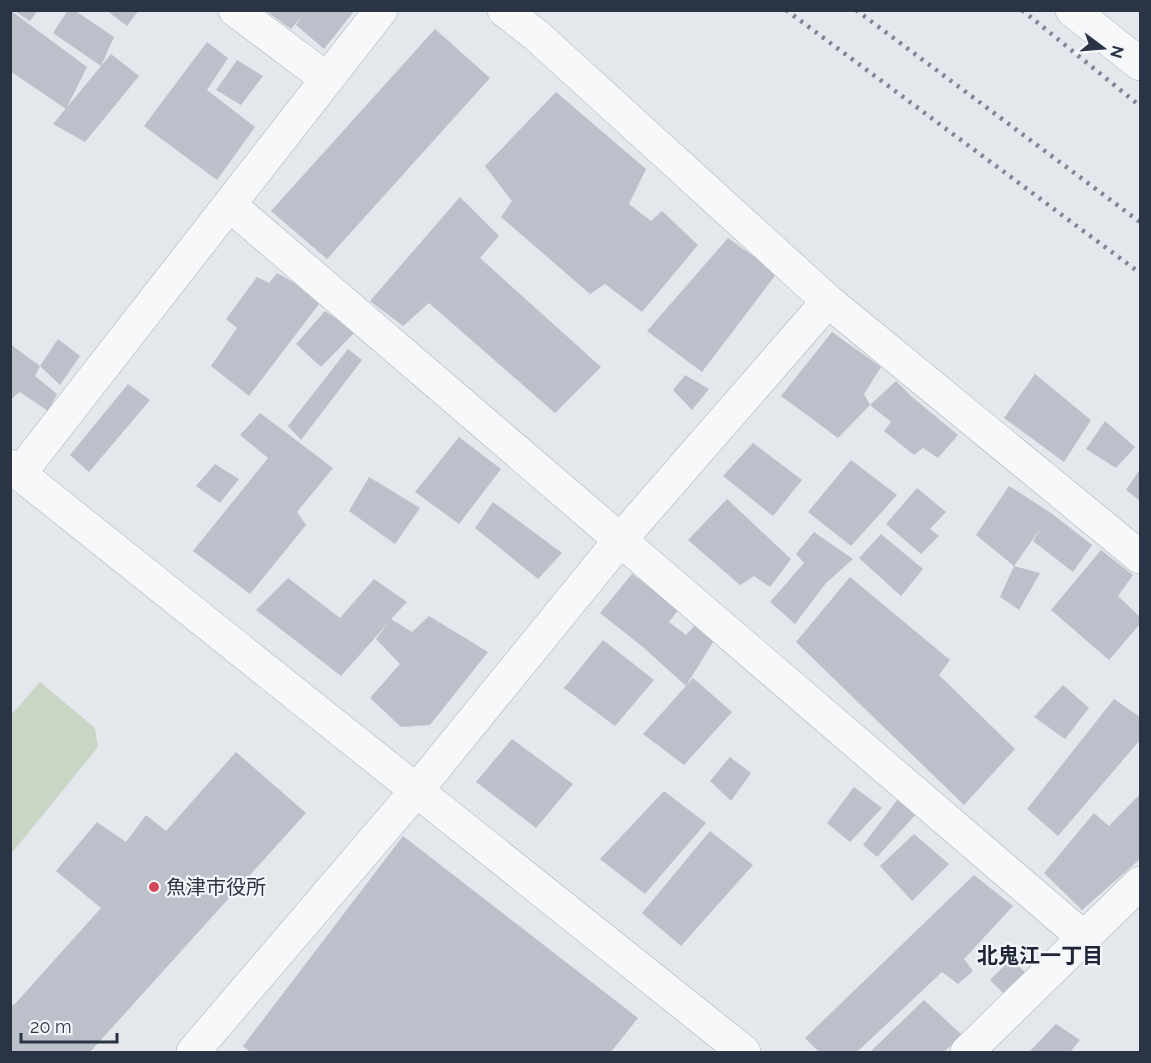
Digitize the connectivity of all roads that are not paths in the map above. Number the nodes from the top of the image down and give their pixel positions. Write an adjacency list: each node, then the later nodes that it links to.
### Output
1 (235, 10): 6 (street)
2 (381, 10): 6 (street)
3 (504, 10): 8 (street)
4 (1072, 10): 5 (street)
5 (1140, 64)
6 (327, 79): 7 (street)
7 (231, 206): 9 (street); 10 (street)
8 (828, 301): 10 (street); 11 (street)
9 (15, 470): 12 (street)
10 (621, 539): 12 (street); 14 (street)
11 (1140, 557)
12 (416, 791): 15 (street); 16 (street)
13 (1140, 883): 14 (street)
14 (1083, 938): 17 (street)
15 (207, 1048)
16 (744, 1053)
17 (967, 1053)

